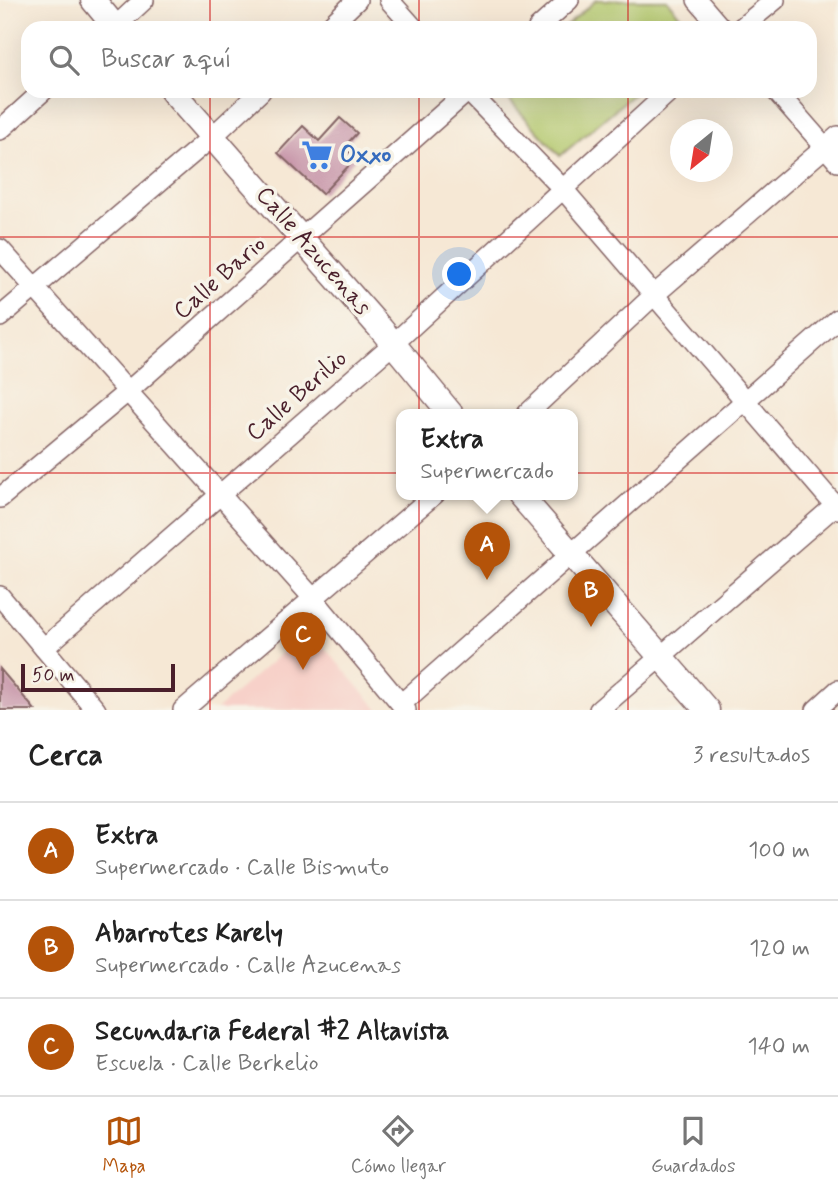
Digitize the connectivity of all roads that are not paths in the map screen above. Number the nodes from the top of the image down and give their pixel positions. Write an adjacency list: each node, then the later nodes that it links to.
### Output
1 (93, 0): 8 (street)
2 (144, 0): 9 (street)
3 (357, 0): 10 (street)
4 (389, 0): 11 (street)
5 (569, 0): 12 (street)
6 (696, 0): 13 (street)
7 (775, 0): 14 (street)
8 (110, 21)
9 (122, 21)
10 (335, 21)
11 (408, 21)
12 (546, 21)
13 (715, 21)
14 (750, 21)
15 (35, 98): 22 (street)
16 (178, 98): 23 (street, Calle Azucenas)
17 (253, 98): 23 (street)
18 (460, 98): 26 (street, Calle Bario)
19 (475, 98): 25 (street)
20 (662, 98): 25 (street, Calle Berilio)
21 (783, 98): 24 (street)
22 (0, 130)
23 (212, 136): 26 (street, Calle Azucenas); 28 (street)
24 (834, 148): 29 (street)
25 (563, 189): 29 (street); 32 (street, Calle Berilio)
26 (302, 239): 32 (street, Calle Azucenas); 33 (street, Calle Bario)
27 (0, 249): 28 (street)
28 (36, 288): 30 (street); 33 (street)
29 (653, 296): 34 (street); 36 (street)
30 (0, 317)
31 (838, 319): 34 (street)
32 (394, 344): 35 (street, Calle Azucenas); 37 (street, Calle Berilio)
33 (126, 393): 37 (street); 38 (street, Calle Bario)
34 (743, 401): 41 (street); 42 (street)
35 (447, 409)
36 (532, 409)
37 (221, 496): 44 (street); 45 (street, Calle Berilio)
38 (0, 498)
39 (428, 500): 44 (street)
40 (524, 500): 42 (street)
41 (837, 505): 46 (street)
42 (571, 552): 46 (street); 48 (street)
43 (0, 596): 45 (street)
44 (312, 597): 48 (street); 50 (street)
45 (44, 648): 49 (street)
46 (662, 655): 51 (street); 52 (street)
47 (838, 690): 53 (street)
48 (403, 707)
49 (96, 710)
50 (183, 710)
51 (599, 710)
52 (707, 710)
53 (816, 710)

